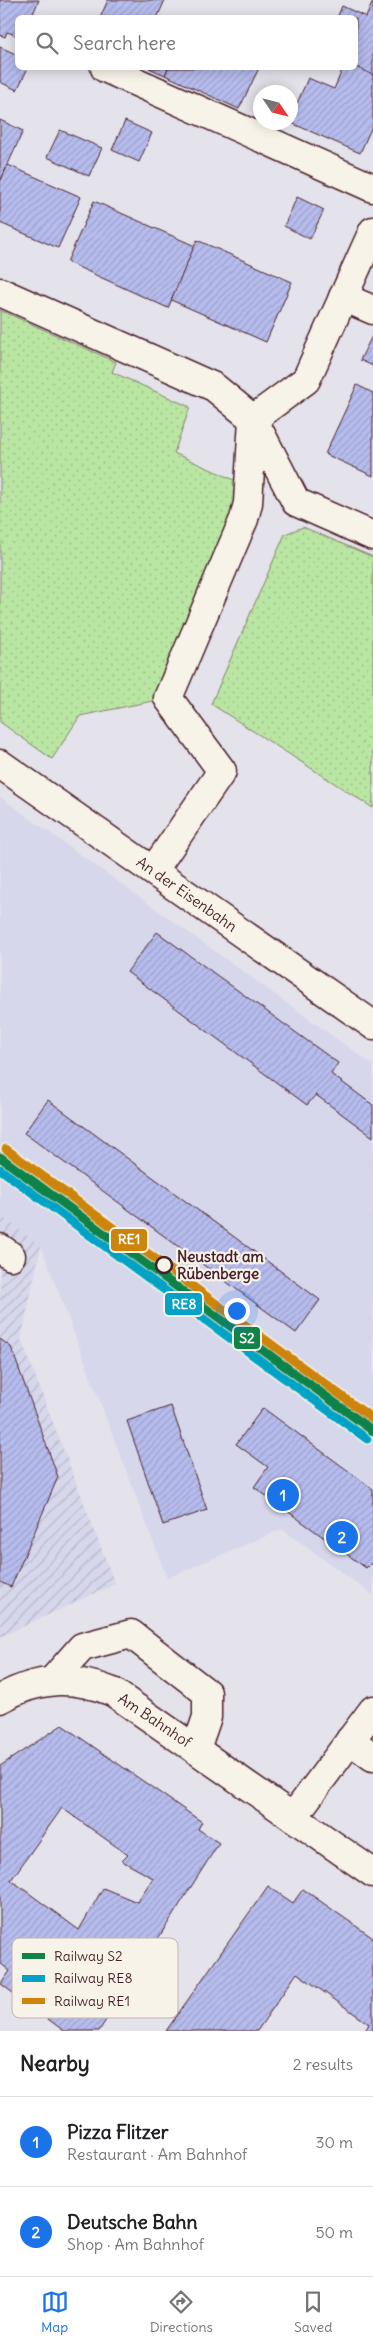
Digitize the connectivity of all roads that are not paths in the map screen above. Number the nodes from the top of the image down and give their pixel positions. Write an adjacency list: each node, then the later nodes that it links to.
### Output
1 (109, 70): 2 (street)
2 (373, 188)
3 (373, 231): 5 (street)
4 (0, 292): 7 (street)
5 (343, 297): 6 (street); 7 (street)
6 (373, 310)
7 (254, 419): 8 (street); 10 (street)
8 (373, 536)
9 (0, 764): 10 (street, An der Eisenbahn)
10 (152, 871): 11 (street, An der Eisenbahn)
11 (373, 1025)
12 (52, 1681): 13 (street, Am Bahnhof); 16 (street, Am Bahnhof); 16 (street)
13 (0, 1699)
14 (373, 1710): 15 (street)
15 (350, 1740): 17 (street); 18 (street)
16 (196, 1749): 18 (street, Am Bahnhof)
17 (373, 1756)
18 (293, 1817): 19 (street, Am Bahnhof)
19 (373, 1873)

